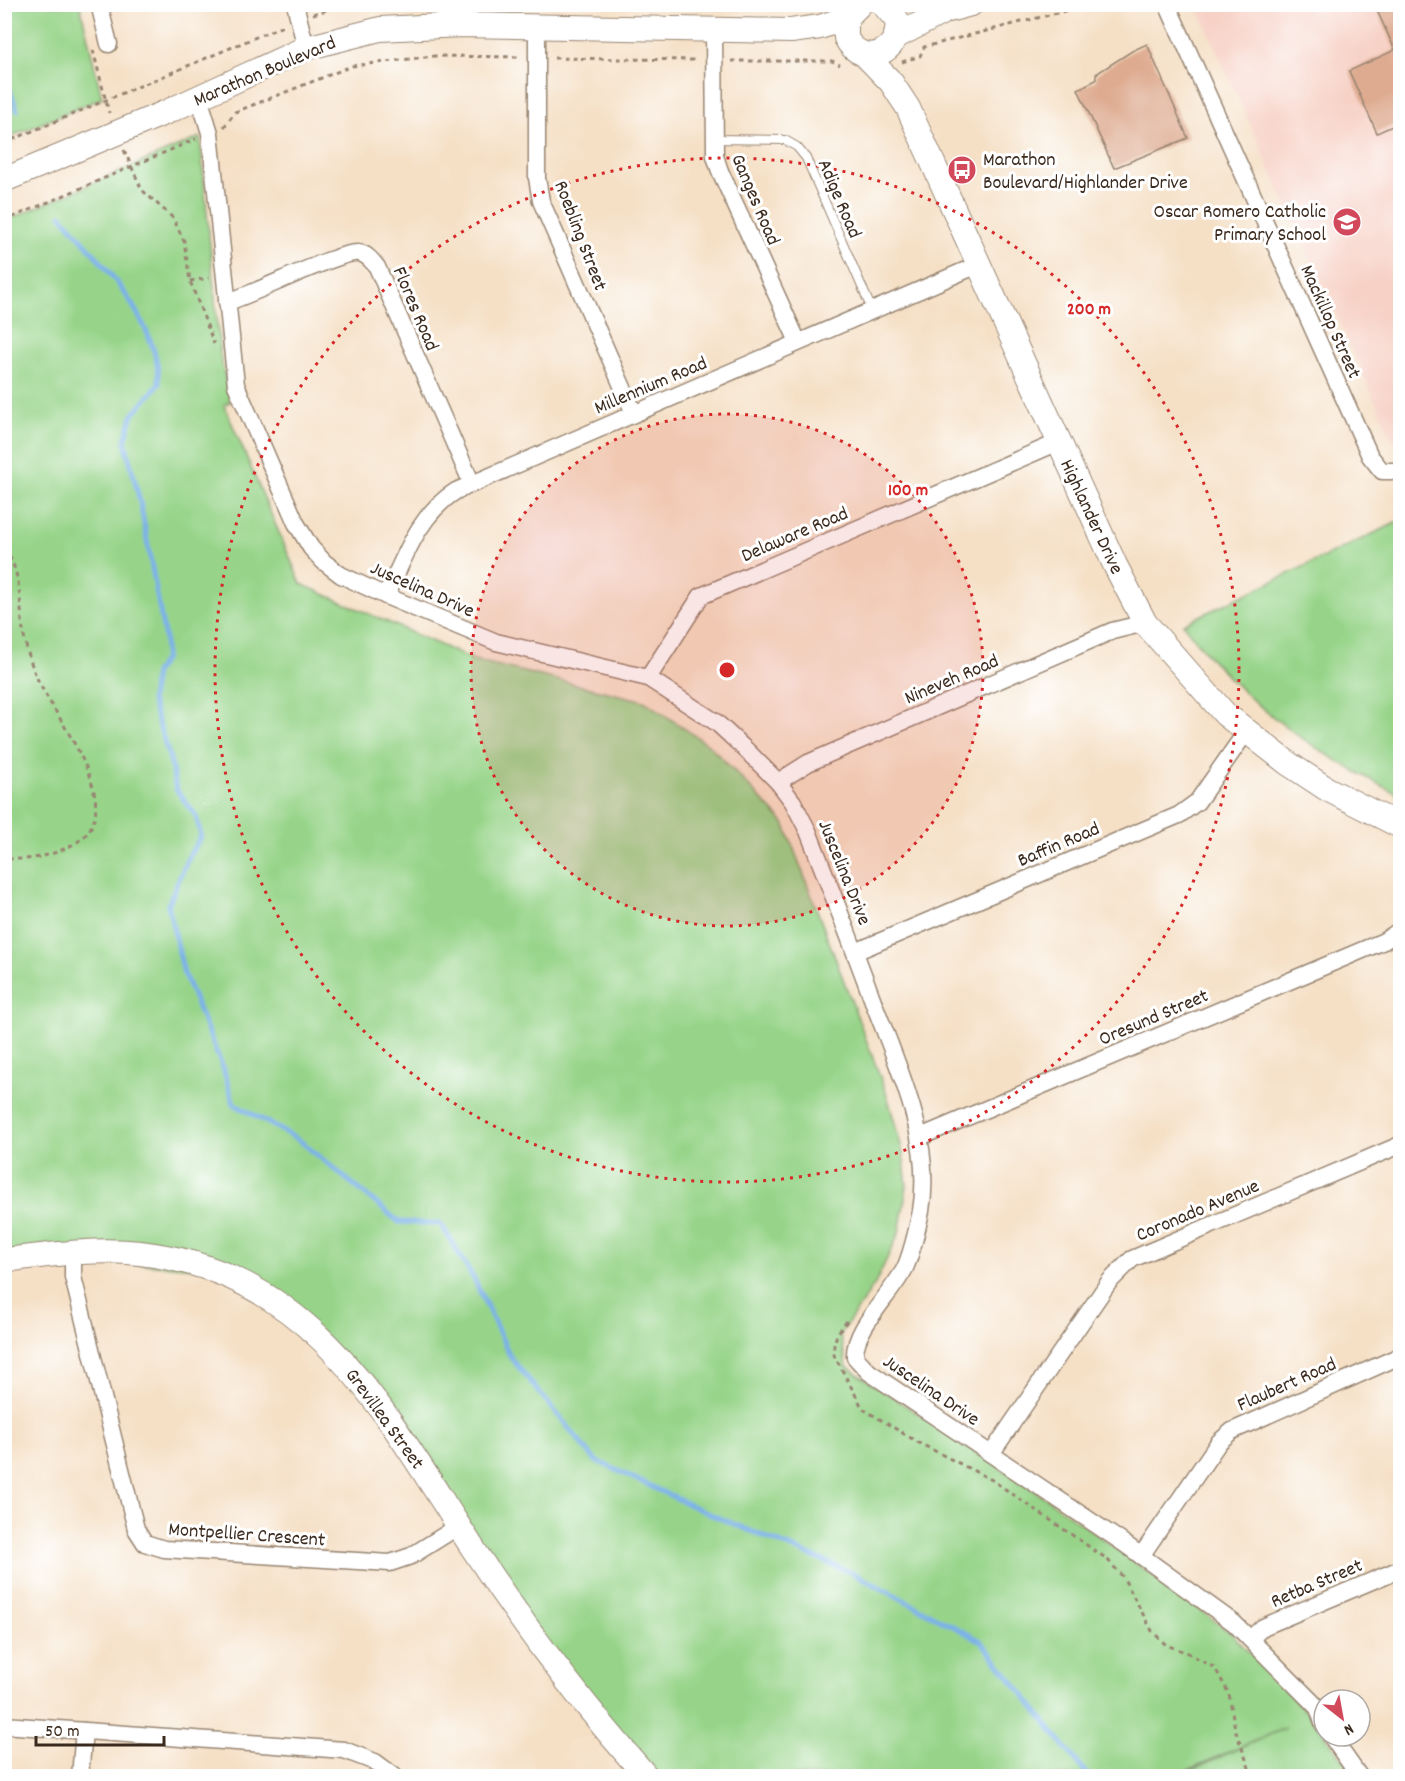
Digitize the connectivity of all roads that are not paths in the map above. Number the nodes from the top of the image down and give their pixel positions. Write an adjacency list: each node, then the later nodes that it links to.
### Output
1 (99, 4): 12 (street)
2 (971, 4): 6 (street)
3 (1167, 4): 25 (street, Mackillop Street)
4 (886, 6): 6 (street); 11 (street, Highlander Drive)
5 (851, 10): 10 (street, Marathon Boulevard); 14 (street)
6 (945, 11): 11 (street)
7 (296, 12): 13 (street)
8 (537, 27): 9 (street, Marathon Boulevard); 13 (street, Marathon Boulevard); 23 (street, Roebling Street)
9 (714, 29): 10 (street, Marathon Boulevard); 17 (street, Ganges Road)
10 (791, 31): 14 (street, Marathon Boulevard)
11 (896, 39): 14 (street); 16 (street, Highlander Drive)
12 (109, 44)
13 (306, 48): 15 (street, Marathon Boulevard)
14 (857, 50): 16 (street, Highlander Drive)
15 (199, 98): 18 (street, Marathon Boulevard); 20 (street, Juscelina Drive)
16 (908, 108): 19 (street, Highlander Drive)
17 (713, 139): 21 (lane, Adige Road); 22 (street, Ganges Road)
18 (4, 180)
19 (980, 264): 21 (street, Millennium Road); 24 (street, Highlander Drive)
20 (227, 302): 26 (street, Flores Road); 27 (street, Juscelina Drive)
21 (872, 310): 22 (street, Millennium Road)
22 (798, 342): 23 (street, Millennium Road)
23 (634, 413): 26 (street, Millennium Road)
24 (1059, 442): 28 (street, Highlander Drive); 29 (street, Delaware Road)
25 (1401, 471)
26 (472, 484): 27 (street, Millennium Road)
27 (386, 596): 29 (street, Juscelina Drive)
28 (1145, 623): 30 (street, Highlander Drive); 31 (street, Nineveh Road)
29 (648, 678): 31 (street, Juscelina Drive)
30 (1246, 732): 32 (street, Highlander Drive); 34 (street, Baffin Road)
31 (778, 782): 34 (street, Juscelina Drive)
32 (1401, 826)
33 (1401, 930): 35 (street, Oresund Street)
34 (855, 952): 35 (street, Juscelina Drive)
35 (920, 1137): 40 (street, Juscelina Drive)
36 (1401, 1145): 40 (street, Coronado Avenue)
37 (73, 1252): 38 (street, Grevillea Street); 41 (street, Grevillea Street); 41 (street, Montpellier Crescent)
38 (4, 1260)
39 (1401, 1356): 42 (street, Flaubert Road)
40 (991, 1454): 42 (street, Juscelina Drive)
41 (459, 1526): 51 (street, Grevillea Street)
42 (1141, 1556): 44 (street, Juscelina Drive)
43 (1401, 1569): 44 (street, Retba Street)
44 (1250, 1639): 45 (street, Juscelina Drive)
45 (1312, 1702)
46 (4, 1725): 47 (street)
47 (84, 1731): 49 (street); 50 (street)
48 (1339, 1748): 52 (street)
49 (80, 1776)
50 (394, 1776)
51 (646, 1776)
52 (1359, 1776)

